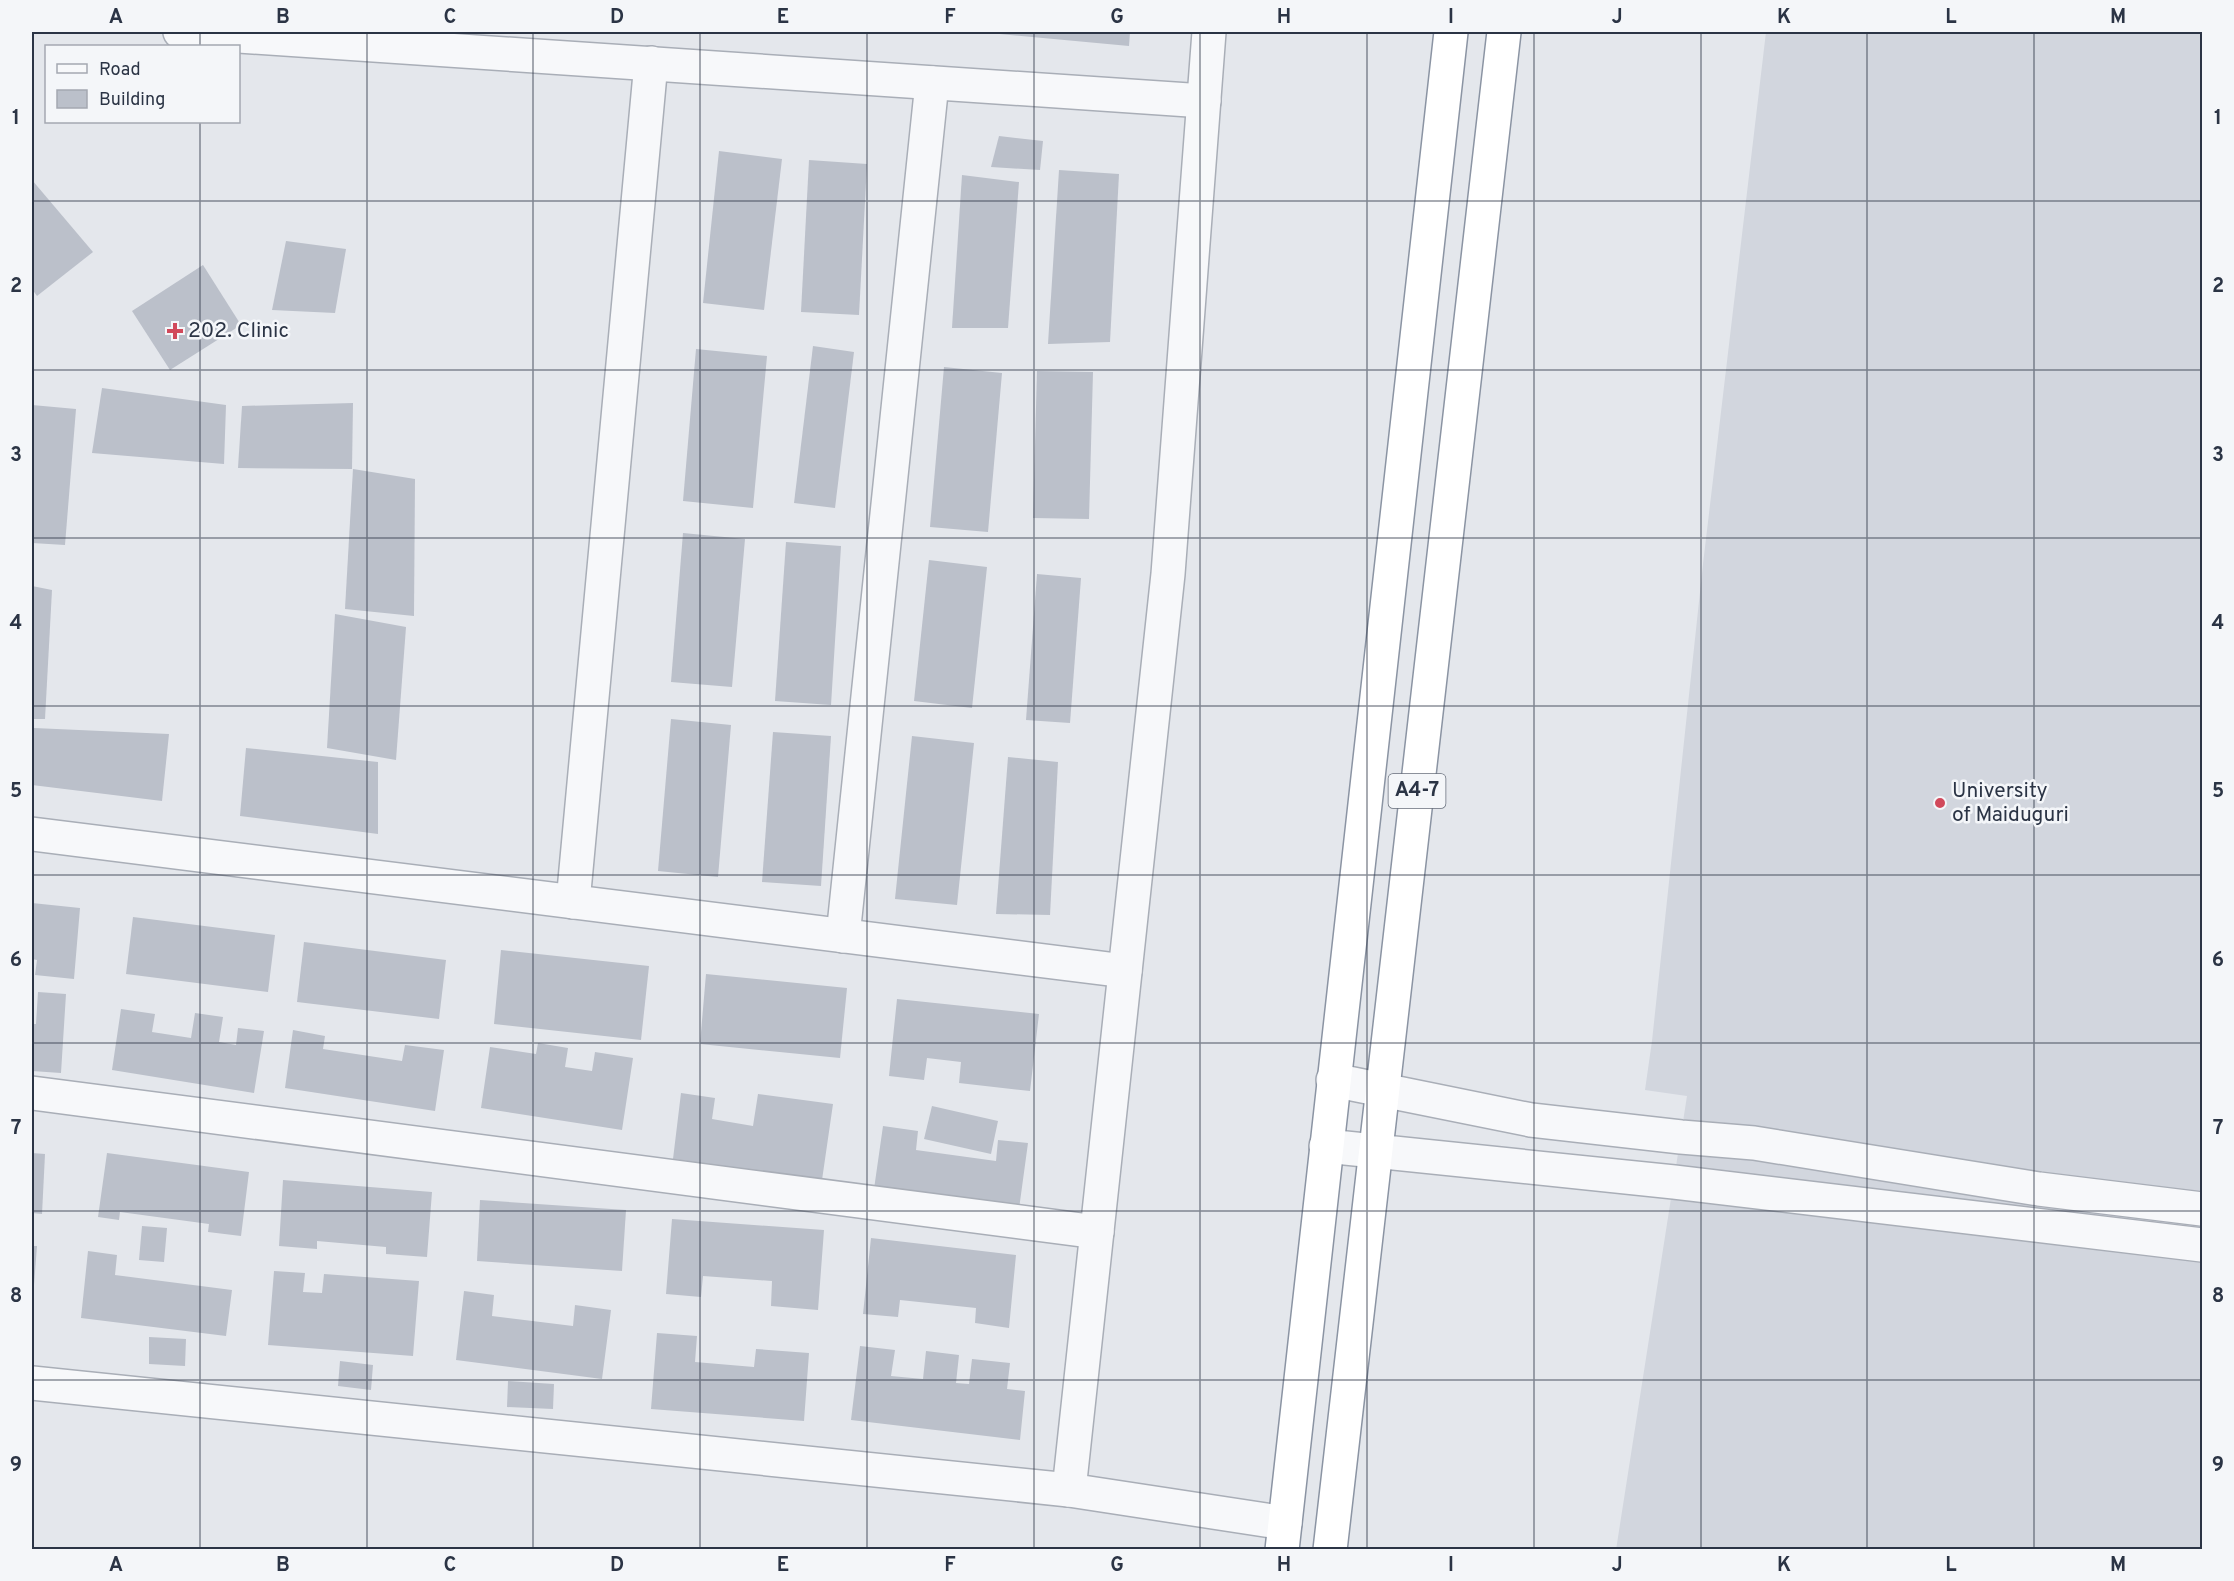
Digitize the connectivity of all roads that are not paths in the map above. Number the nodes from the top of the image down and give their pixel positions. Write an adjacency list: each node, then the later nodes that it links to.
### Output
1 (180, 32): 5 (street)
2 (1209, 32): 7 (street)
3 (1451, 32): 12 (highway, A4-7)
4 (1504, 32): 13 (highway, A4-7)
5 (651, 63): 6 (street); 9 (street)
6 (932, 83): 7 (street); 10 (street)
7 (1204, 101): 11 (street)
8 (32, 834): 9 (street)
9 (573, 902): 10 (street)
10 (843, 936): 11 (street)
11 (1125, 971): 18 (street)
12 (1333, 1080): 13 (street); 15 (highway, A4-7)
13 (1383, 1090): 16 (highway, A4-7); 17 (street)
14 (32, 1093): 18 (street)
15 (1326, 1146): 16 (street); 22 (highway, A4-7)
16 (1376, 1152): 19 (street); 23 (highway, A4-7)
17 (2202, 1209)
18 (1097, 1232): 21 (street)
19 (2202, 1245)
20 (32, 1383): 21 (street)
21 (1069, 1490): 22 (street)
22 (1283, 1536)
23 (1330, 1550)

